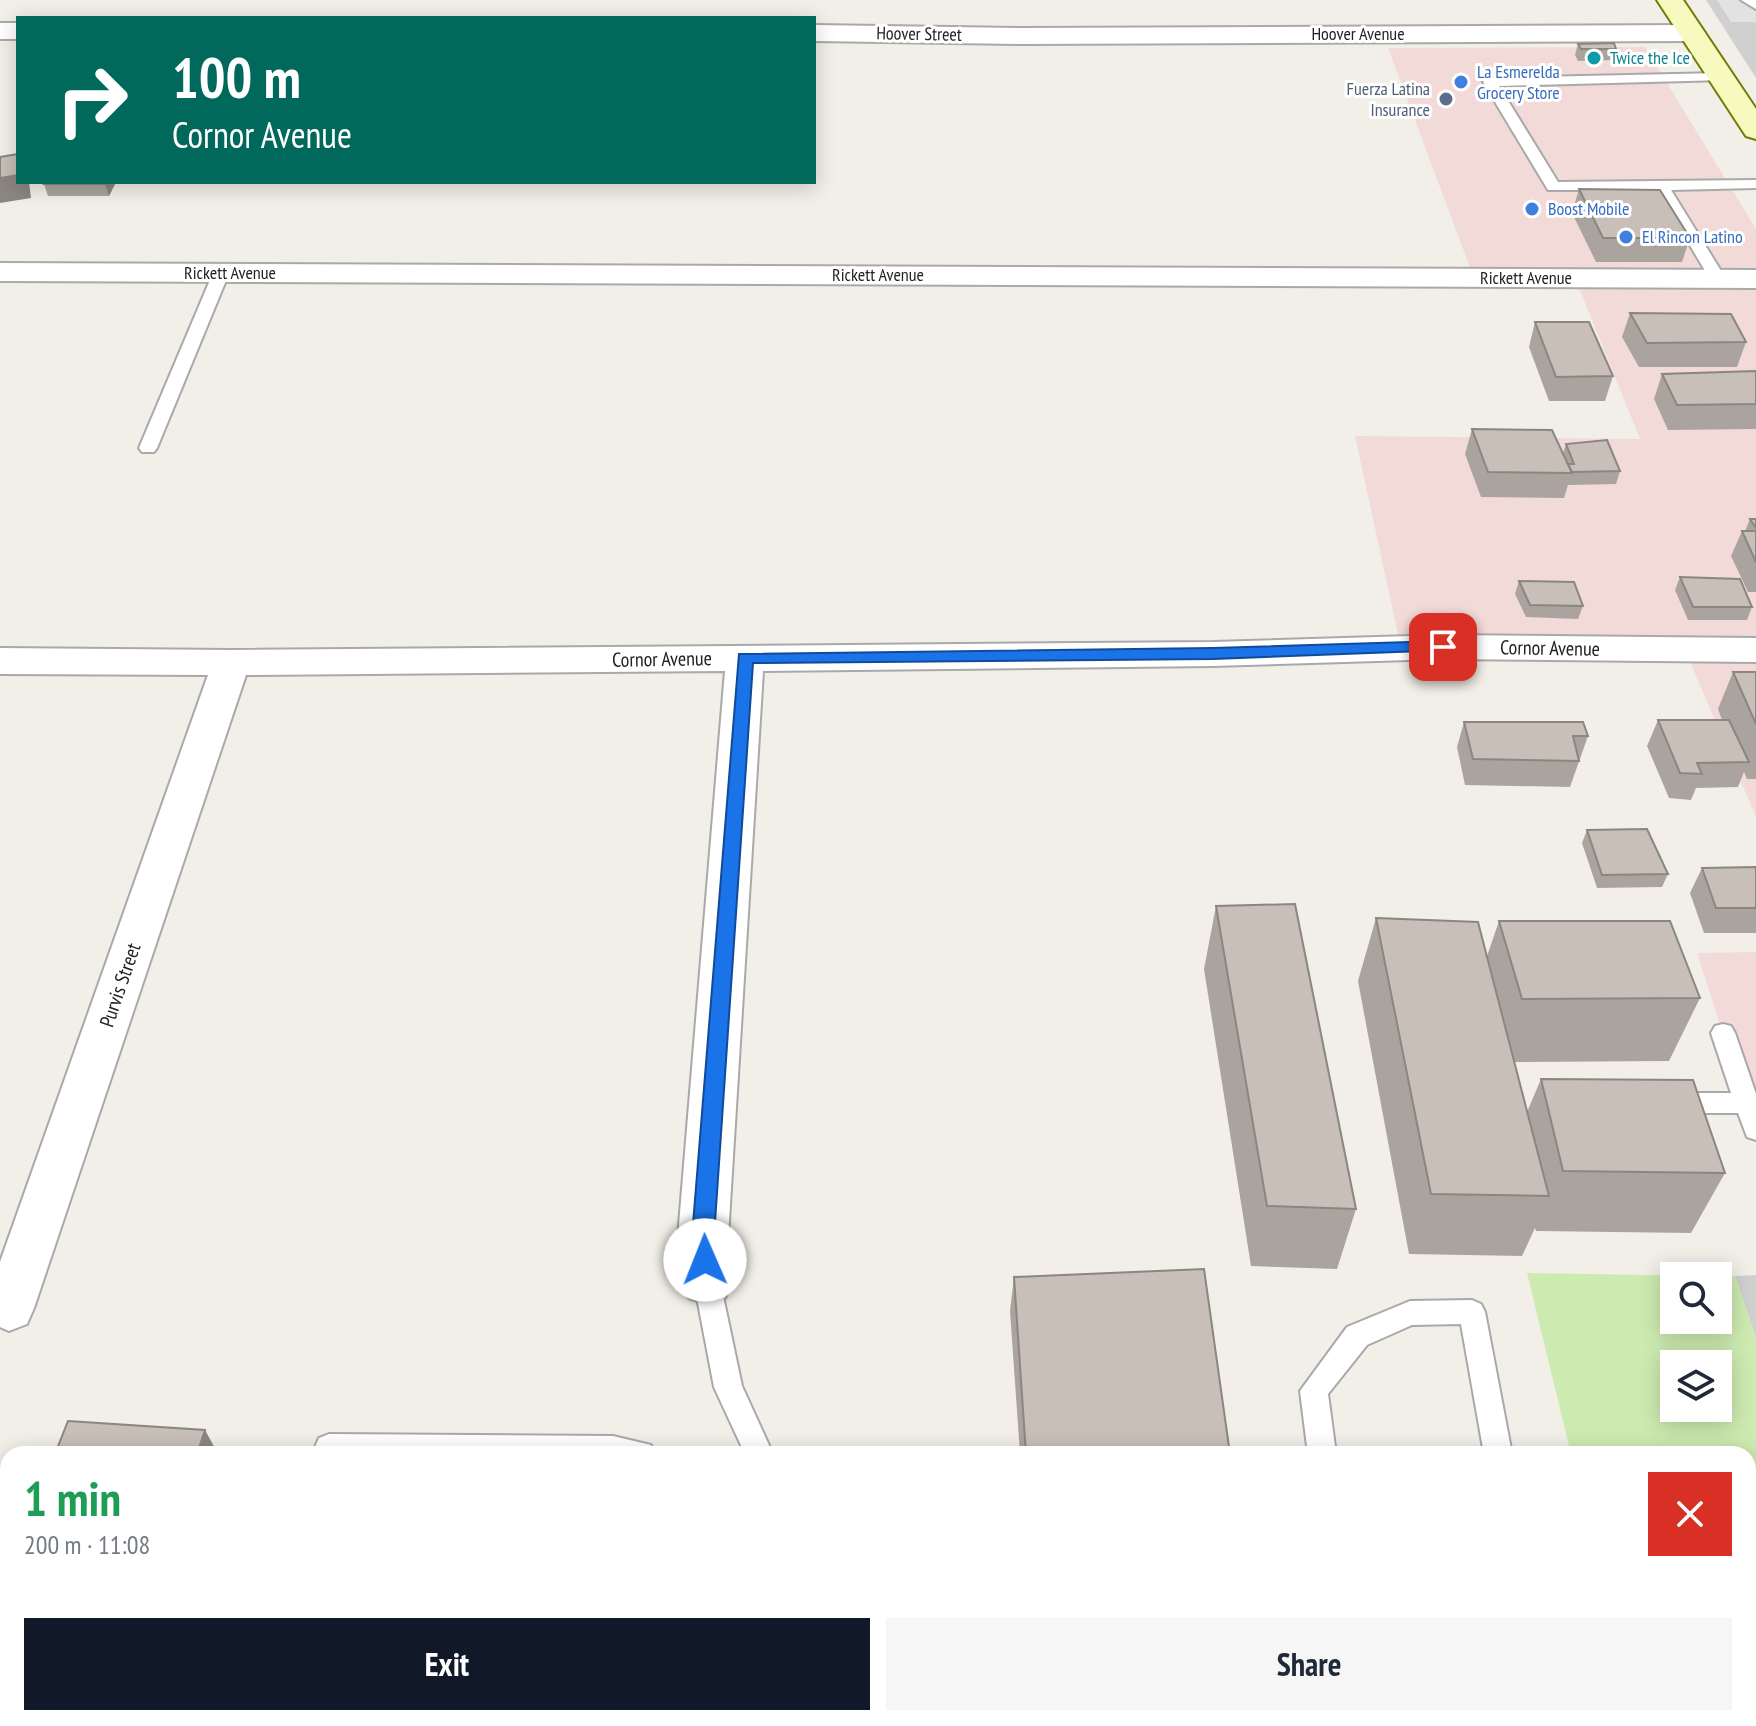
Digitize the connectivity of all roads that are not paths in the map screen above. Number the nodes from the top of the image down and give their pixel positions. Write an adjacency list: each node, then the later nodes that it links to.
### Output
1 (1670, 0): 5 (main road)
2 (1747, 0): 3 (lane)
3 (1756, 5)
4 (816, 33): 6 (street, Hoover Street)
5 (1692, 33): 6 (street, Hoover Avenue); 7 (main road)
6 (1024, 36)
7 (1721, 77): 8 (main road); 10 (lane)
8 (1756, 130)
9 (1756, 184): 10 (lane)
10 (1661, 185): 13 (lane)
11 (0, 272): 12 (street, Rickett Avenue)
12 (221, 273): 13 (street, Rickett Avenue); 15 (lane)
13 (1718, 279): 14 (street, Rickett Avenue)
14 (1756, 279)
15 (148, 448)
16 (1756, 650): 17 (street, Cornor Avenue)
17 (745, 658): 19 (street, Cornor Avenue); 24 (street)
18 (0, 661): 19 (street, Cornor Avenue)
19 (231, 663): 25 (street, Purvis Street)
20 (1723, 1033): 22 (lane)
21 (1655, 1103): 22 (lane)
22 (1745, 1103): 23 (lane)
23 (1756, 1130)
24 (707, 1282): 26 (lane)
25 (9, 1308)
26 (755, 1446)
27 (1321, 1446): 28 (lane)
28 (1497, 1446)

